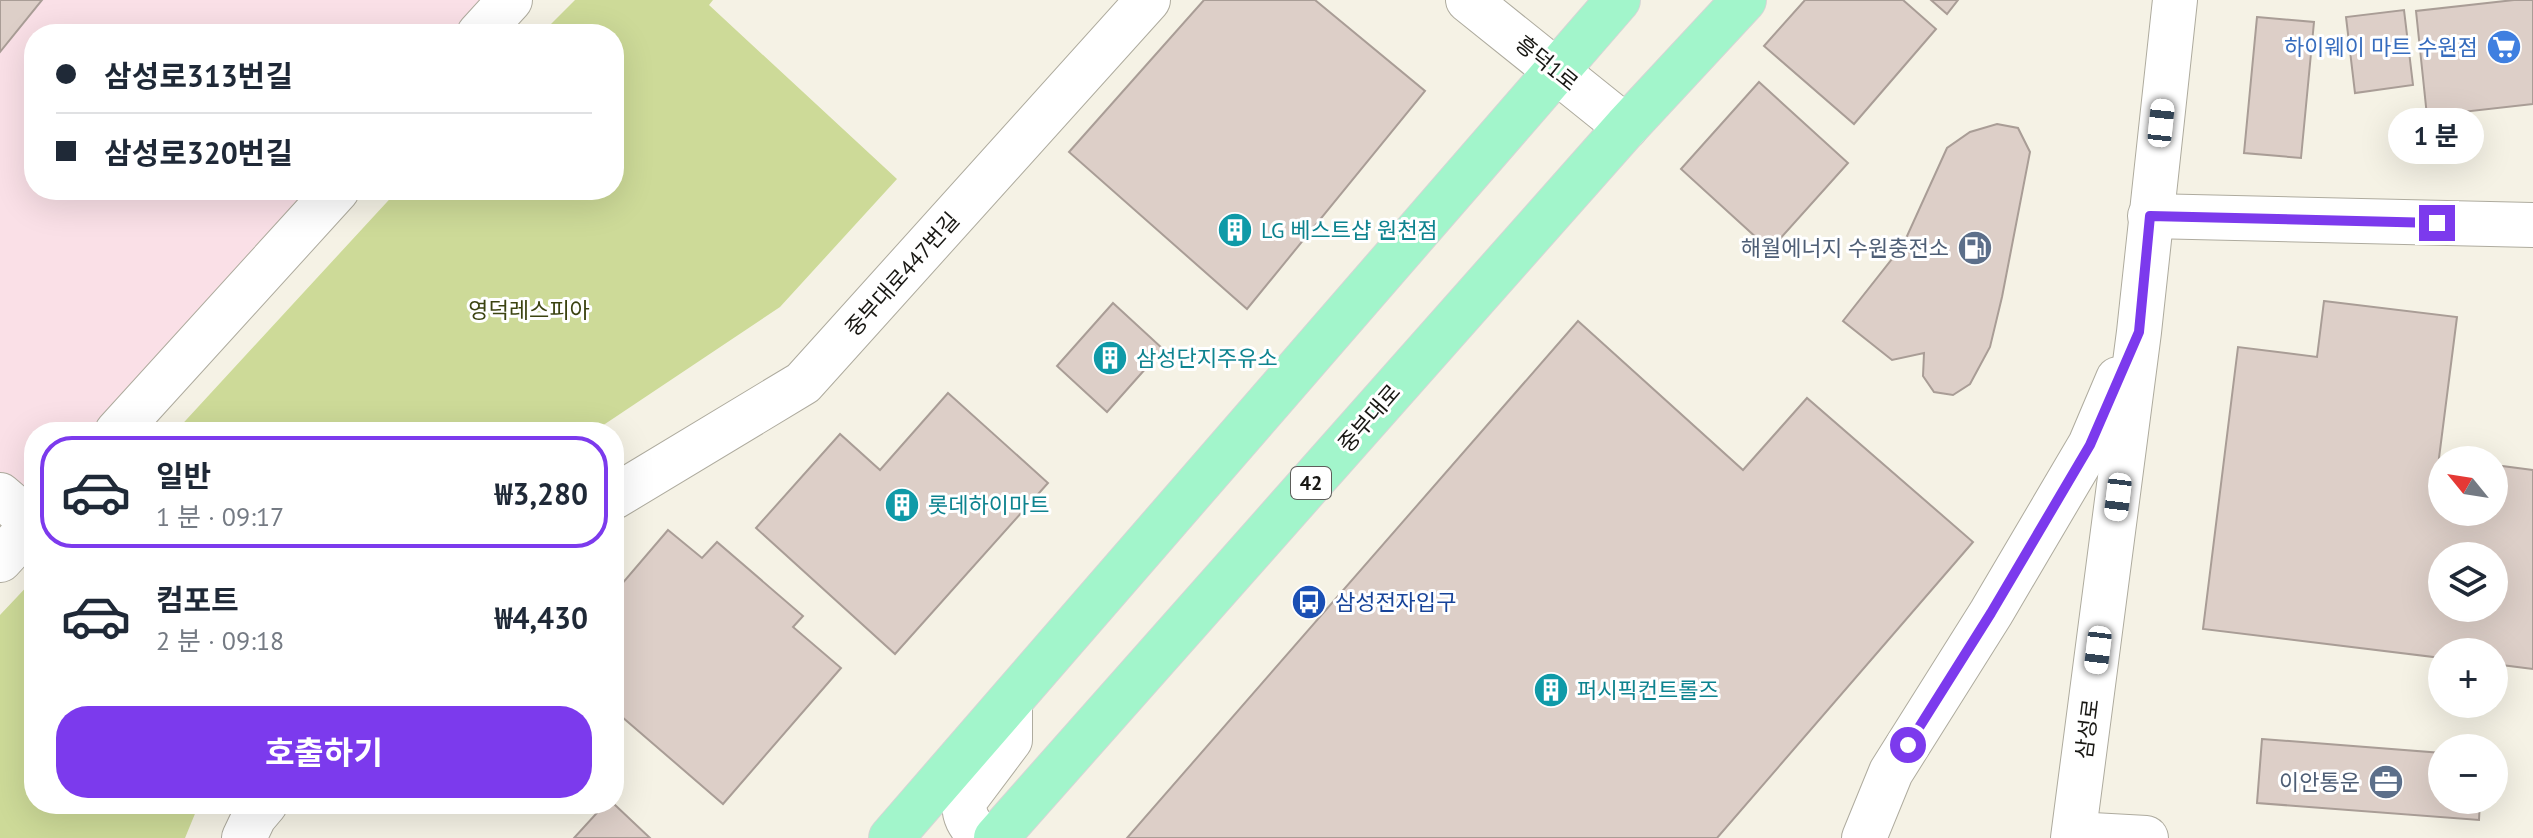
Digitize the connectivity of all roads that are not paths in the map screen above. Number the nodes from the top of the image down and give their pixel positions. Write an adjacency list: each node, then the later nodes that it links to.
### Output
1 (510, 0): 7 (street)
2 (1148, 0): 15 (street, 중부대로447번길)
3 (1468, 0): 8 (street, 흥덕1로)
4 (1618, 0): 8 (main road)
5 (1744, 0): 9 (main road, 중부대로 / 42)
6 (2175, 0): 11 (street, 삼성로)
7 (488, 24)
8 (1555, 70): 9 (street, 흥덕1로); 20 (main road)
9 (1626, 127): 26 (main road, 중부대로 / 42)
10 (328, 200): 14 (street)
11 (2150, 216): 12 (street); 13 (street, 삼성로)
12 (2533, 225)
13 (2139, 332): 22 (street, 삼성로); 27 (street)
14 (126, 422)
15 (624, 491)
16 (0, 495): 17 (street)
17 (24, 515)
18 (24, 534): 19 (street)
19 (0, 560)
20 (1010, 702): 24 (main road); 25 (street)
21 (257, 814): 23 (street)
22 (2073, 836): 28 (street)
23 (244, 838)
24 (891, 838)
25 (981, 838)
26 (996, 838)
27 (1864, 838)
28 (2146, 838)

